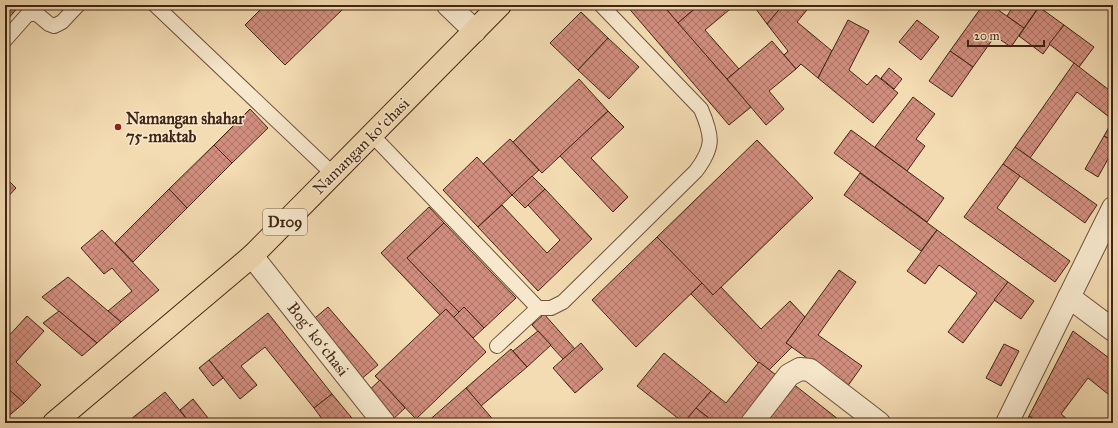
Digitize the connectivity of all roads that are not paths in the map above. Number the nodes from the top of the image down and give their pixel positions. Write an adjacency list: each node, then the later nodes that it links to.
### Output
1 (78, 5): 7 (lane)
2 (155, 5): 9 (lane)
3 (448, 5): 6 (street)
4 (500, 5): 6 (main road, Namangan koʻchasi / D109)
5 (602, 5): 13 (lane)
6 (475, 31): 8 (main road, Namangan koʻchasi / D109)
7 (5, 40)
8 (372, 135): 9 (main road, Namangan koʻchasi / D109); 13 (lane)
9 (333, 174): 11 (main road, Namangan koʻchasi / D109)
10 (1113, 208): 12 (street)
11 (252, 256): 16 (main road, Namangan koʻchasi / D109); 17 (street, Bogʻ koʻchasi)
12 (1069, 297): 14 (street); 20 (street)
13 (538, 308): 15 (lane)
14 (1113, 330)
15 (497, 346)
16 (54, 423)
17 (384, 423)
18 (752, 423): 19 (street)
19 (879, 423)
20 (1007, 423)

